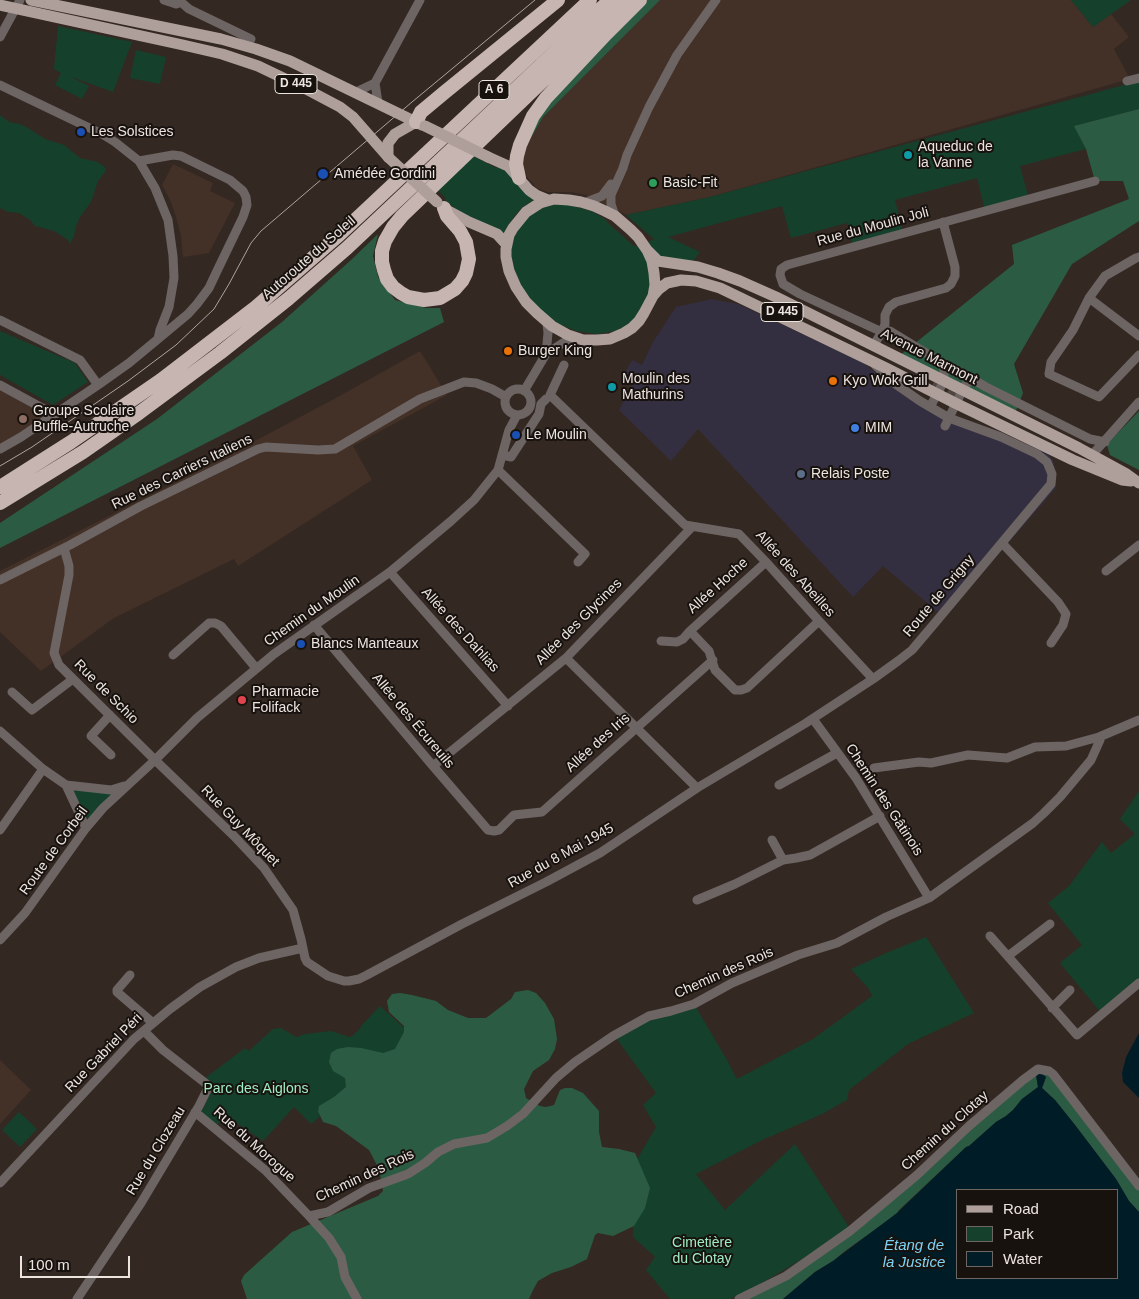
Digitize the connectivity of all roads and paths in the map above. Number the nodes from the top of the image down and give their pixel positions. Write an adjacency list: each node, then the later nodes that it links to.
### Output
1 (31, 0): 14 (main road, D 445)
2 (164, 0): 10 (street)
3 (420, 0): 17 (street)
4 (558, 0): 21 (highway)
5 (590, 0): 69 (highway, Autoroute du Soleil / A 6)
6 (610, 0): 70 (highway, Autoroute du Soleil / A 6)
7 (628, 0): 29 (highway)
8 (640, 0): 25 (highway)
9 (716, 0): 22 (street)
10 (182, 1): 14 (street)
11 (0, 5): 12 (main road, D 445)
12 (17, 5): 13 (street); 23 (main road, D 445)
13 (0, 38)
14 (253, 44): 19 (main road, D 445)
15 (1139, 78): 16 (street)
16 (1127, 81)
17 (375, 83): 19 (street); 20 (street)
18 (0, 85): 24 (street)
19 (356, 92): 20 (main road, D 445)
20 (378, 103): 21 (main road, D 445)
21 (420, 124): 23 (main road); 25 (main road, D 445, bridge)
22 (627, 155): 28 (street); 30 (street)
23 (388, 157): 29 (main road, D 445, bridge)
24 (139, 161): 44 (street); 44 (street)
25 (520, 178): 27 (main road, D 445)
26 (1095, 181): 31 (street, Rue du Moulin Joli)
27 (548, 200): 28 (main road); 32 (main road)
28 (584, 203): 30 (main road)
29 (440, 205): 32 (main road, D 445)
30 (614, 216): 33 (main road)
31 (943, 222): 41 (street); 41 (street, Rue du Moulin Joli)
32 (507, 245): 40 (main road)
33 (648, 250): 35 (main road, Avenue Marmont / D 445); 37 (main road)
34 (1139, 257): 38 (street)
35 (718, 273): 45 (main road, Avenue Marmont / D 445); 52 (main road, Avenue Marmont / D 445)
36 (706, 283): 37 (main road, Avenue Marmont / D 445); 48 (main road, Avenue Marmont / D 445); 52 (main road, Avenue Marmont / D 445)
37 (652, 296): 43 (main road)
38 (1089, 298): 42 (street); 47 (street)
39 (0, 320): 50 (street)
40 (547, 323): 43 (main road); 46 (street)
41 (882, 332): 45 (street); 52 (street)
42 (1139, 336)
43 (572, 337): 46 (street)
44 (158, 339): 50 (street)
45 (873, 346): 52 (main road, Avenue Marmont / D 445)
46 (546, 354): 53 (street)
47 (1139, 355)
48 (869, 360): 52 (main road, Avenue Marmont / D 445); 58 (street)
49 (564, 365): 55 (street)
50 (98, 385): 59 (street)
51 (0, 386): 59 (street)
52 (937, 386): 56 (main road, Avenue Marmont / D 445); 58 (street)
53 (524, 391): 54 (street); 60 (street)
54 (506, 397): 60 (street); 74 (street, Rue des Carriers Italiens)
55 (548, 397): 64 (street); 71 (street, Allée des Abeilles)
56 (962, 398): 61 (street); 62 (street); 65 (main road, Avenue Marmont / D 445); 67 (main road, Avenue Marmont / D 445); 68 (main road, Avenue Marmont / D 445)
57 (1139, 402): 62 (street)
58 (930, 407): 61 (street)
59 (54, 415): 63 (street)
60 (517, 415): 64 (street)
61 (947, 422): 72 (street, Route de Grigny)
62 (1105, 442): 65 (street)
63 (0, 449)
64 (502, 455): 66 (street)
65 (1092, 455): 67 (main road, Avenue Marmont / D 445)
66 (498, 470): 75 (street); 78 (street, Chemin du Moulin)
67 (1125, 473): 68 (main road, Avenue Marmont / D 445)
68 (1138, 483)
69 (0, 487)
70 (0, 503)
71 (692, 527): 76 (street, Allée des Abeilles); 86 (street, Allée des Glycines)
72 (1002, 543): 84 (street); 90 (street, Route de Grigny)
73 (1139, 545): 77 (street)
74 (64, 548): 79 (street, Rue des Carriers Italiens); 89 (street, Rue de Schio)
75 (578, 562)
76 (766, 562): 80 (street, Allée des Abeilles); 82 (street, Allée Hoche)
77 (1106, 571)
78 (390, 572): 81 (street, Chemin du Moulin); 92 (street, Allée des Dahlias)
79 (0, 580)
80 (818, 622): 87 (street, Allée Hoche); 90 (street, Allée des Abeilles)
81 (314, 625): 88 (street, Chemin du Moulin); 103 (street, Allée des Écureuils)
82 (690, 631): 83 (street, Allée Hoche); 87 (street, Allée Hoche)
83 (661, 641)
84 (1051, 643)
85 (172, 655): 88 (street)
86 (566, 658): 92 (street, Allée des Glycines); 97 (street)
87 (713, 660): 97 (street, Allée des Iris)
88 (256, 668): 102 (street, Chemin du Moulin)
89 (73, 679): 91 (street); 94 (street, Rue de Schio)
90 (873, 679): 93 (street, Route de Grigny)
91 (12, 692)
92 (508, 706): 103 (street, Allée des Glycines)
93 (830, 708): 95 (street, Rue du 8 Mai 1945)
94 (110, 715): 101 (street); 102 (street, Rue de Schio)
95 (812, 719): 100 (street, Chemin des Gâtinois); 109 (street, Rue du 8 Mai 1945)
96 (1139, 720): 99 (street)
97 (637, 727): 109 (street); 113 (street, Allée des Iris)
98 (0, 731): 105 (street)
99 (1100, 737): 104 (street); 116 (street, Chemin des Rois)
100 (838, 753): 107 (street); 110 (street, Chemin des Gâtinois)
101 (111, 755)
102 (155, 760): 108 (street, Route de Corbeil); 121 (street, Rue Guy Môquet)
103 (433, 766): 113 (street, Allée des Écureuils)
104 (874, 768)
105 (43, 769): 106 (street); 112 (street)
106 (66, 785): 108 (street); 111 (street)
107 (779, 785)
108 (127, 786): 111 (street, Route de Corbeil)
109 (697, 788): 121 (street, Rue du 8 Mai 1945)
110 (880, 816): 115 (street); 116 (street, Chemin des Gâtinois)
111 (86, 828): 120 (street, Route de Corbeil)
112 (0, 830)
113 (494, 831)
114 (772, 840): 115 (street)
115 (784, 860): 117 (street)
116 (929, 898): 132 (street, Chemin des Rois)
117 (697, 900)
118 (1050, 924): 122 (street)
119 (990, 936): 122 (street)
120 (0, 940)
121 (303, 948): 127 (street, Rue Gabriel Péri)
122 (1008, 956): 126 (street)
123 (130, 975): 127 (street)
124 (1139, 982): 126 (street)
125 (1070, 990): 126 (street)
126 (1052, 1008)
127 (153, 1023): 128 (street, Rue Gabriel Péri)
128 (144, 1031): 129 (street, Rue du Clozeau); 130 (street, Rue Gabriel Péri)
129 (195, 1112): 132 (street, Rue du Morogue); 133 (street, Rue du Clozeau)
130 (0, 1183)
131 (1139, 1186): 135 (street, Chemin du Clotay)
132 (310, 1216): 134 (street, Rue du Morogue)
133 (77, 1299)
134 (356, 1299)
135 (739, 1299)

